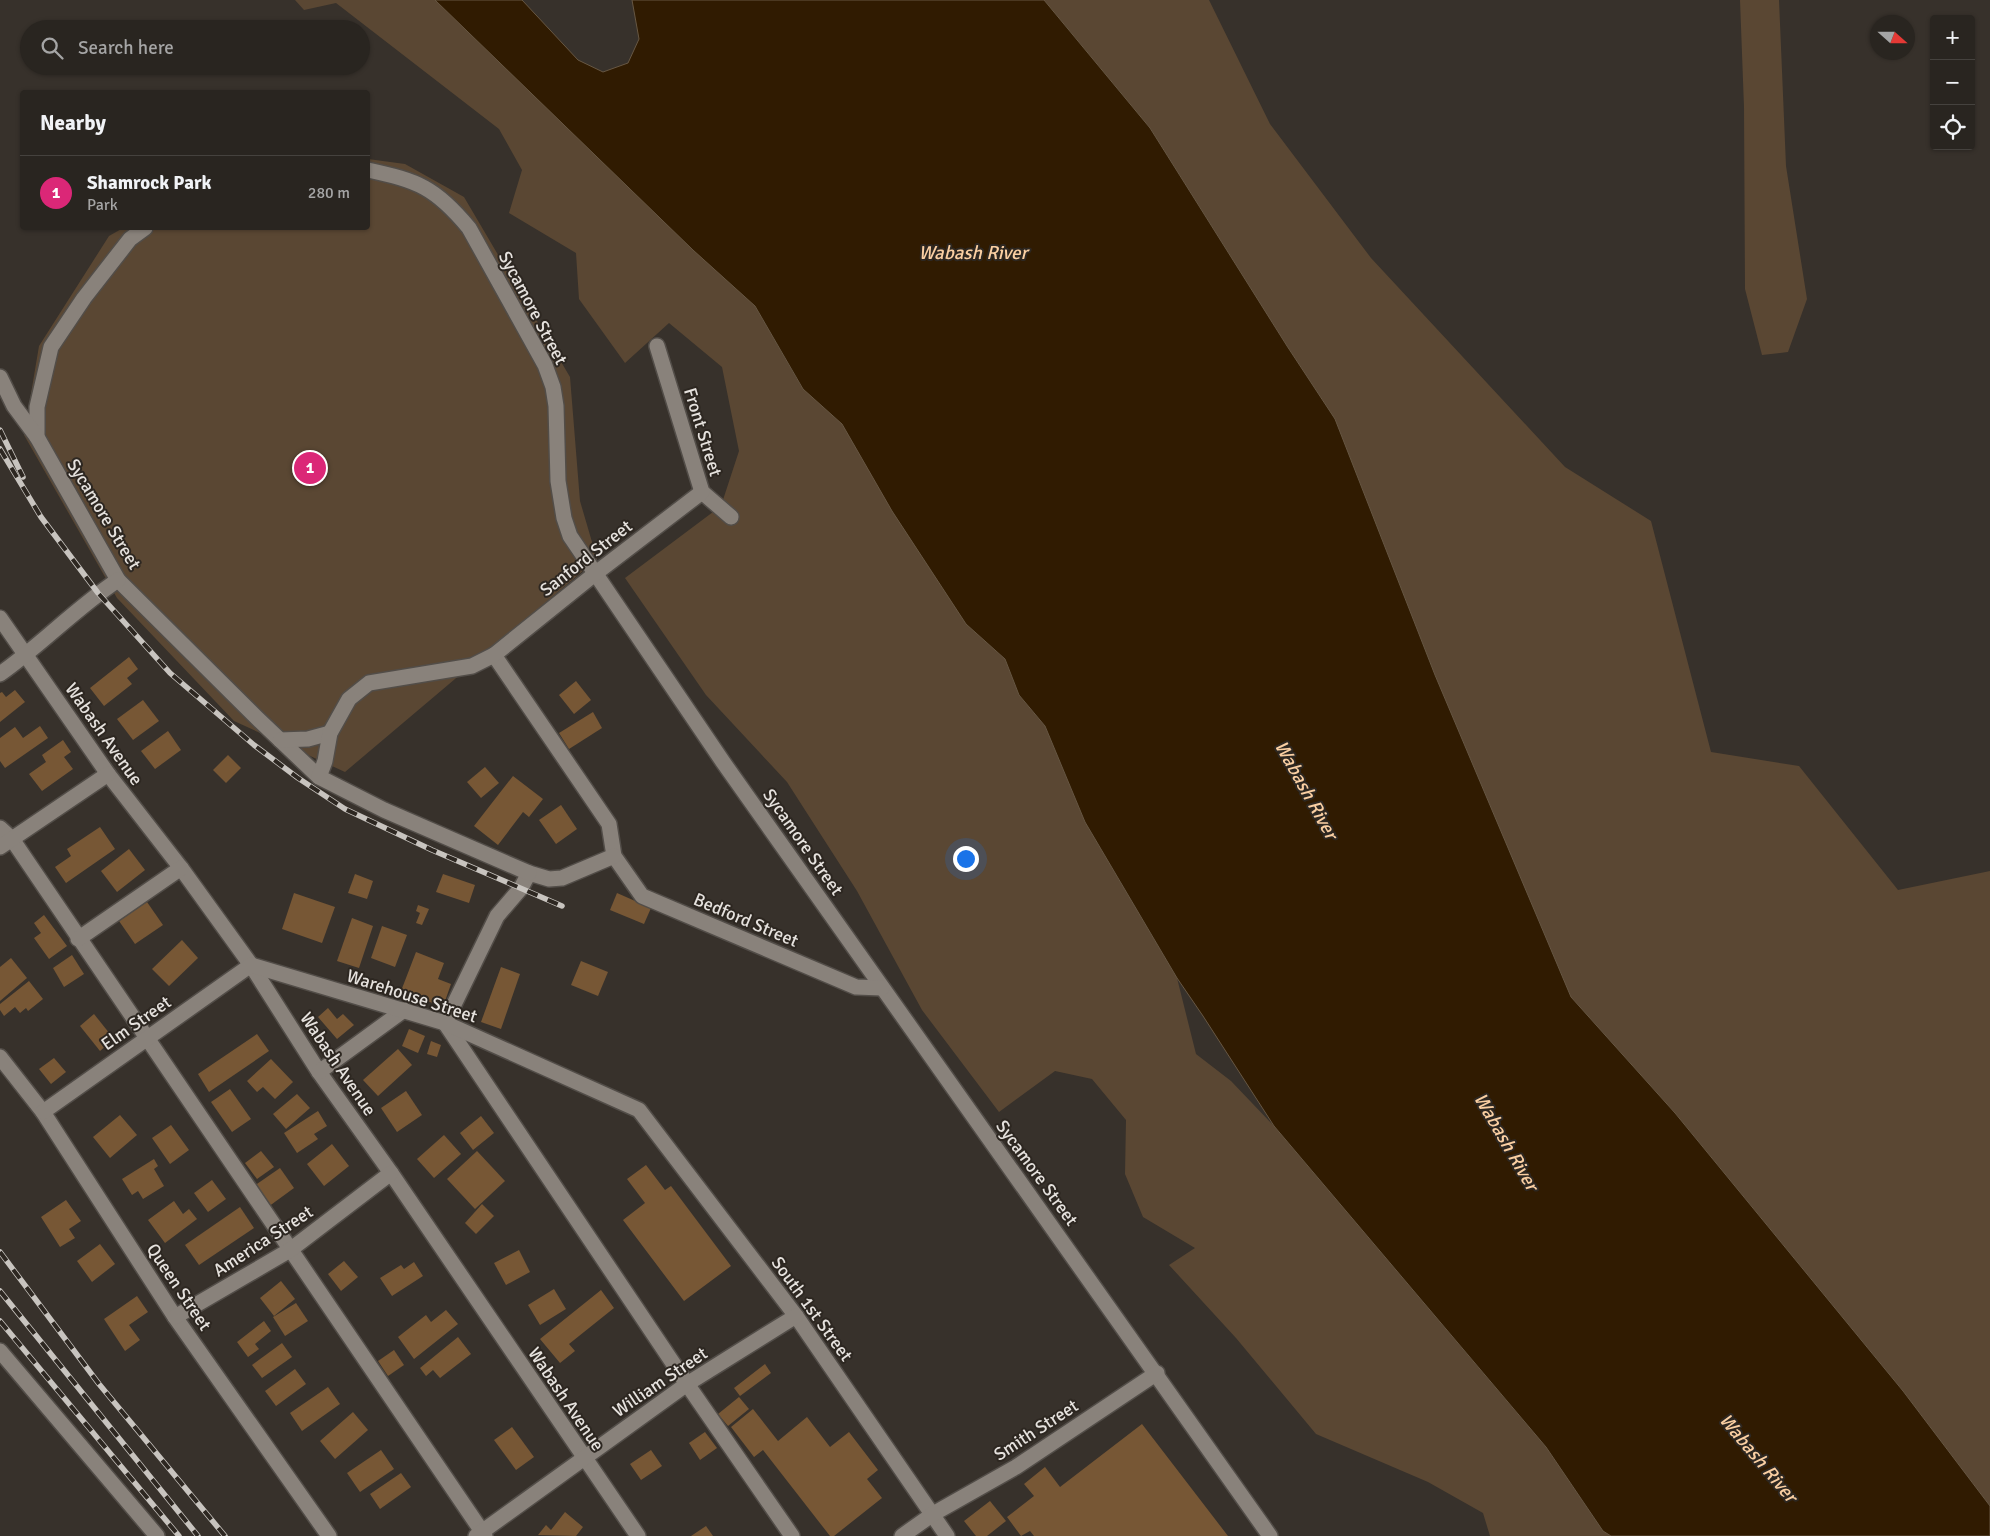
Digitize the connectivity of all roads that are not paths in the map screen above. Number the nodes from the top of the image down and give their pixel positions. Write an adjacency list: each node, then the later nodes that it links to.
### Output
1 (370, 170): 8 (street, Sycamore Street)
2 (142, 230): 5 (street, Sycamore Street)
3 (657, 346): 6 (street, Front Street)
4 (0, 377): 5 (street)
5 (37, 437): 9 (street, Sycamore Street)
6 (702, 492): 7 (street, Front Street); 8 (street, Sanford Street)
7 (731, 517)
8 (596, 573): 11 (street, Sanford Street); 25 (street, Sycamore Street)
9 (118, 580): 12 (street); 15 (street, Sycamore Street)
10 (0, 618): 12 (street, Wabash Avenue)
11 (494, 655): 14 (street, Sanford Street); 20 (street, Bedford Street)
12 (26, 656): 13 (street); 16 (street, Wabash Avenue)
13 (0, 674)
14 (330, 733): 15 (street); 17 (street, Sanford Street)
15 (280, 740): 17 (street, Sycamore Street)
16 (108, 774): 19 (street); 21 (street, Wabash Avenue)
17 (319, 777): 22 (street, Sycamore Street)
18 (0, 828): 19 (street)
19 (6, 843): 23 (street)
20 (614, 856): 22 (street); 25 (street, Bedford Street)
21 (181, 868): 23 (street); 24 (street, Wabash Avenue)
22 (529, 874): 27 (street)
23 (78, 939): 28 (street)
24 (251, 966): 26 (street, Warehouse Street); 28 (street, Elm Street); 30 (street, Wabash Avenue)
25 (882, 988): 38 (street, Sycamore Street)
26 (404, 1010): 27 (street, Warehouse Street); 30 (street)
27 (445, 1022): 31 (street, Warehouse Street); 39 (street)
28 (146, 1039): 32 (street, Elm Street); 34 (street)
29 (0, 1057): 32 (street, Queen Street)
30 (319, 1072): 33 (street, Wabash Avenue)
31 (639, 1110): 35 (street, South 1st Street)
32 (43, 1112): 36 (street, Queen Street)
33 (391, 1174): 34 (street, America Street); 40 (street, Wabash Avenue)
34 (290, 1250): 36 (street, America Street); 42 (street)
35 (796, 1316): 39 (street, William Street); 41 (street, South 1st Street)
36 (175, 1317): 44 (street, Queen Street)
37 (0, 1351): 43 (street)
38 (1157, 1373): 41 (street, Smith Street); 49 (street, Sycamore Street)
39 (688, 1384): 40 (street, William Street); 46 (street)
40 (584, 1458): 42 (street, William Street); 45 (street, Wabash Avenue)
41 (933, 1514): 47 (street, Smith Street); 48 (street, South 1st Street)
42 (481, 1535)
43 (157, 1536)
44 (329, 1536)
45 (638, 1536)
46 (792, 1536)
47 (902, 1536)
48 (947, 1536)
49 (1270, 1536)

